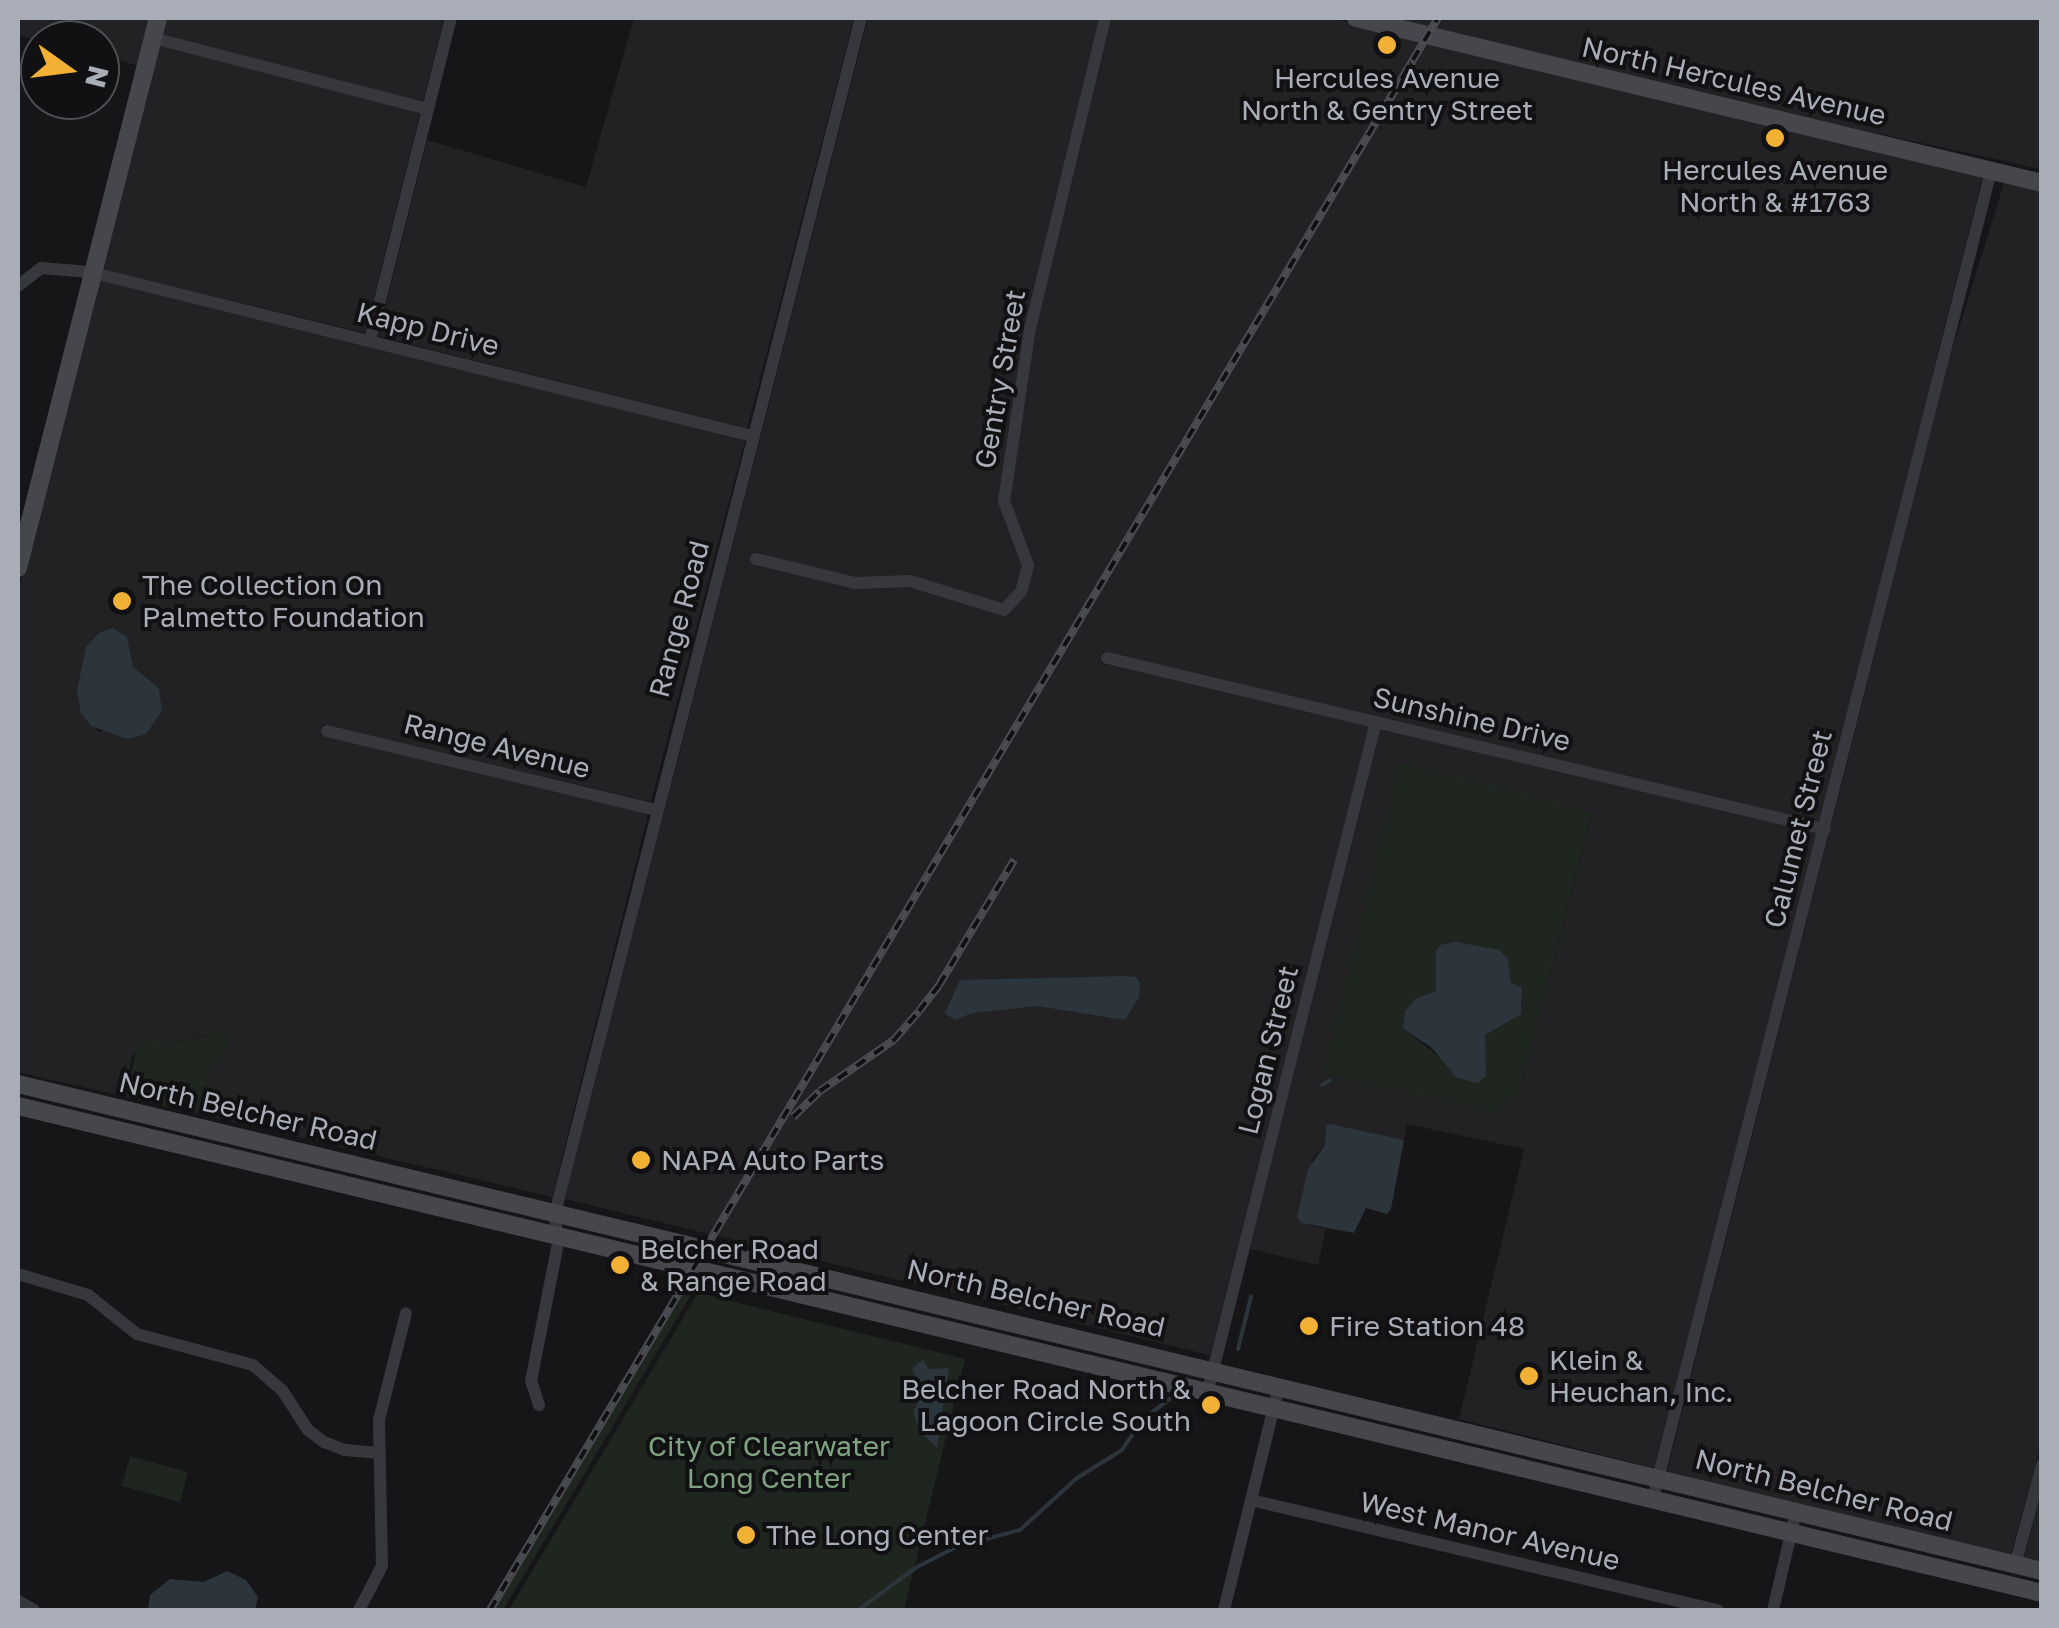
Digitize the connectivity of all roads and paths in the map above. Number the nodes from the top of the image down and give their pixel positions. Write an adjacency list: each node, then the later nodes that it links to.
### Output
1 (158, 18): 6 (main road)
2 (451, 18): 7 (street)
3 (861, 18): 13 (street, Range Road)
4 (1106, 18): 14 (street, Gentry Street)
5 (1356, 18): 8 (main road, North Hercules Avenue)
6 (153, 38): 7 (street); 10 (main road)
7 (428, 109): 12 (street)
8 (1991, 171): 9 (main road, North Hercules Avenue); 20 (street, Calumet Street)
9 (2042, 183)
10 (90, 272): 11 (street, Kapp Drive); 12 (street, Kapp Drive); 15 (main road)
11 (18, 286)
12 (370, 340): 13 (street, Kapp Drive)
13 (752, 436): 19 (street, Range Road)
14 (756, 559)
15 (18, 568)
16 (1107, 658): 17 (street, Sunshine Drive)
17 (1376, 722): 20 (street, Sunshine Drive); 27 (street, Logan Street)
18 (328, 731): 19 (street, Range Avenue)
19 (656, 810): 23 (street, Range Road)
20 (1824, 829): 34 (street, Calumet Street)
21 (18, 1084): 23 (main road, North Belcher Road)
22 (18, 1106): 24 (main road, North Belcher Road)
23 (554, 1213): 24 (street, Range Road); 27 (main road, North Belcher Road)
24 (555, 1234): 29 (main road, North Belcher Road); 30 (street, Range Road)
25 (18, 1274): 32 (street)
26 (406, 1313): 32 (street)
27 (1213, 1368): 28 (main road, North Belcher Road); 29 (street, Logan Street)
28 (1280, 1386): 31 (street); 34 (main road, North Belcher Road)
29 (1208, 1390): 31 (main road, North Belcher Road)
30 (539, 1405)
31 (1274, 1406): 35 (main road, North Belcher Road); 36 (street)
32 (378, 1453): 44 (street)
33 (2042, 1465): 39 (street)
34 (1658, 1478): 35 (street, Calumet Street); 37 (main road, North Belcher Road)
35 (1653, 1498): 38 (main road, North Belcher Road)
36 (1251, 1500): 45 (street); 46 (street, West Manor Avenue)
37 (1796, 1512): 38 (street); 39 (main road, North Belcher Road)
38 (1792, 1532): 41 (main road, North Belcher Road); 47 (street)
39 (2015, 1565): 40 (main road, North Belcher Road)
40 (2042, 1571)
41 (2042, 1593)
42 (18, 1602): 43 (street)
43 (34, 1610)
44 (358, 1610)
45 (1224, 1610)
46 (1718, 1610)
47 (1773, 1610)

